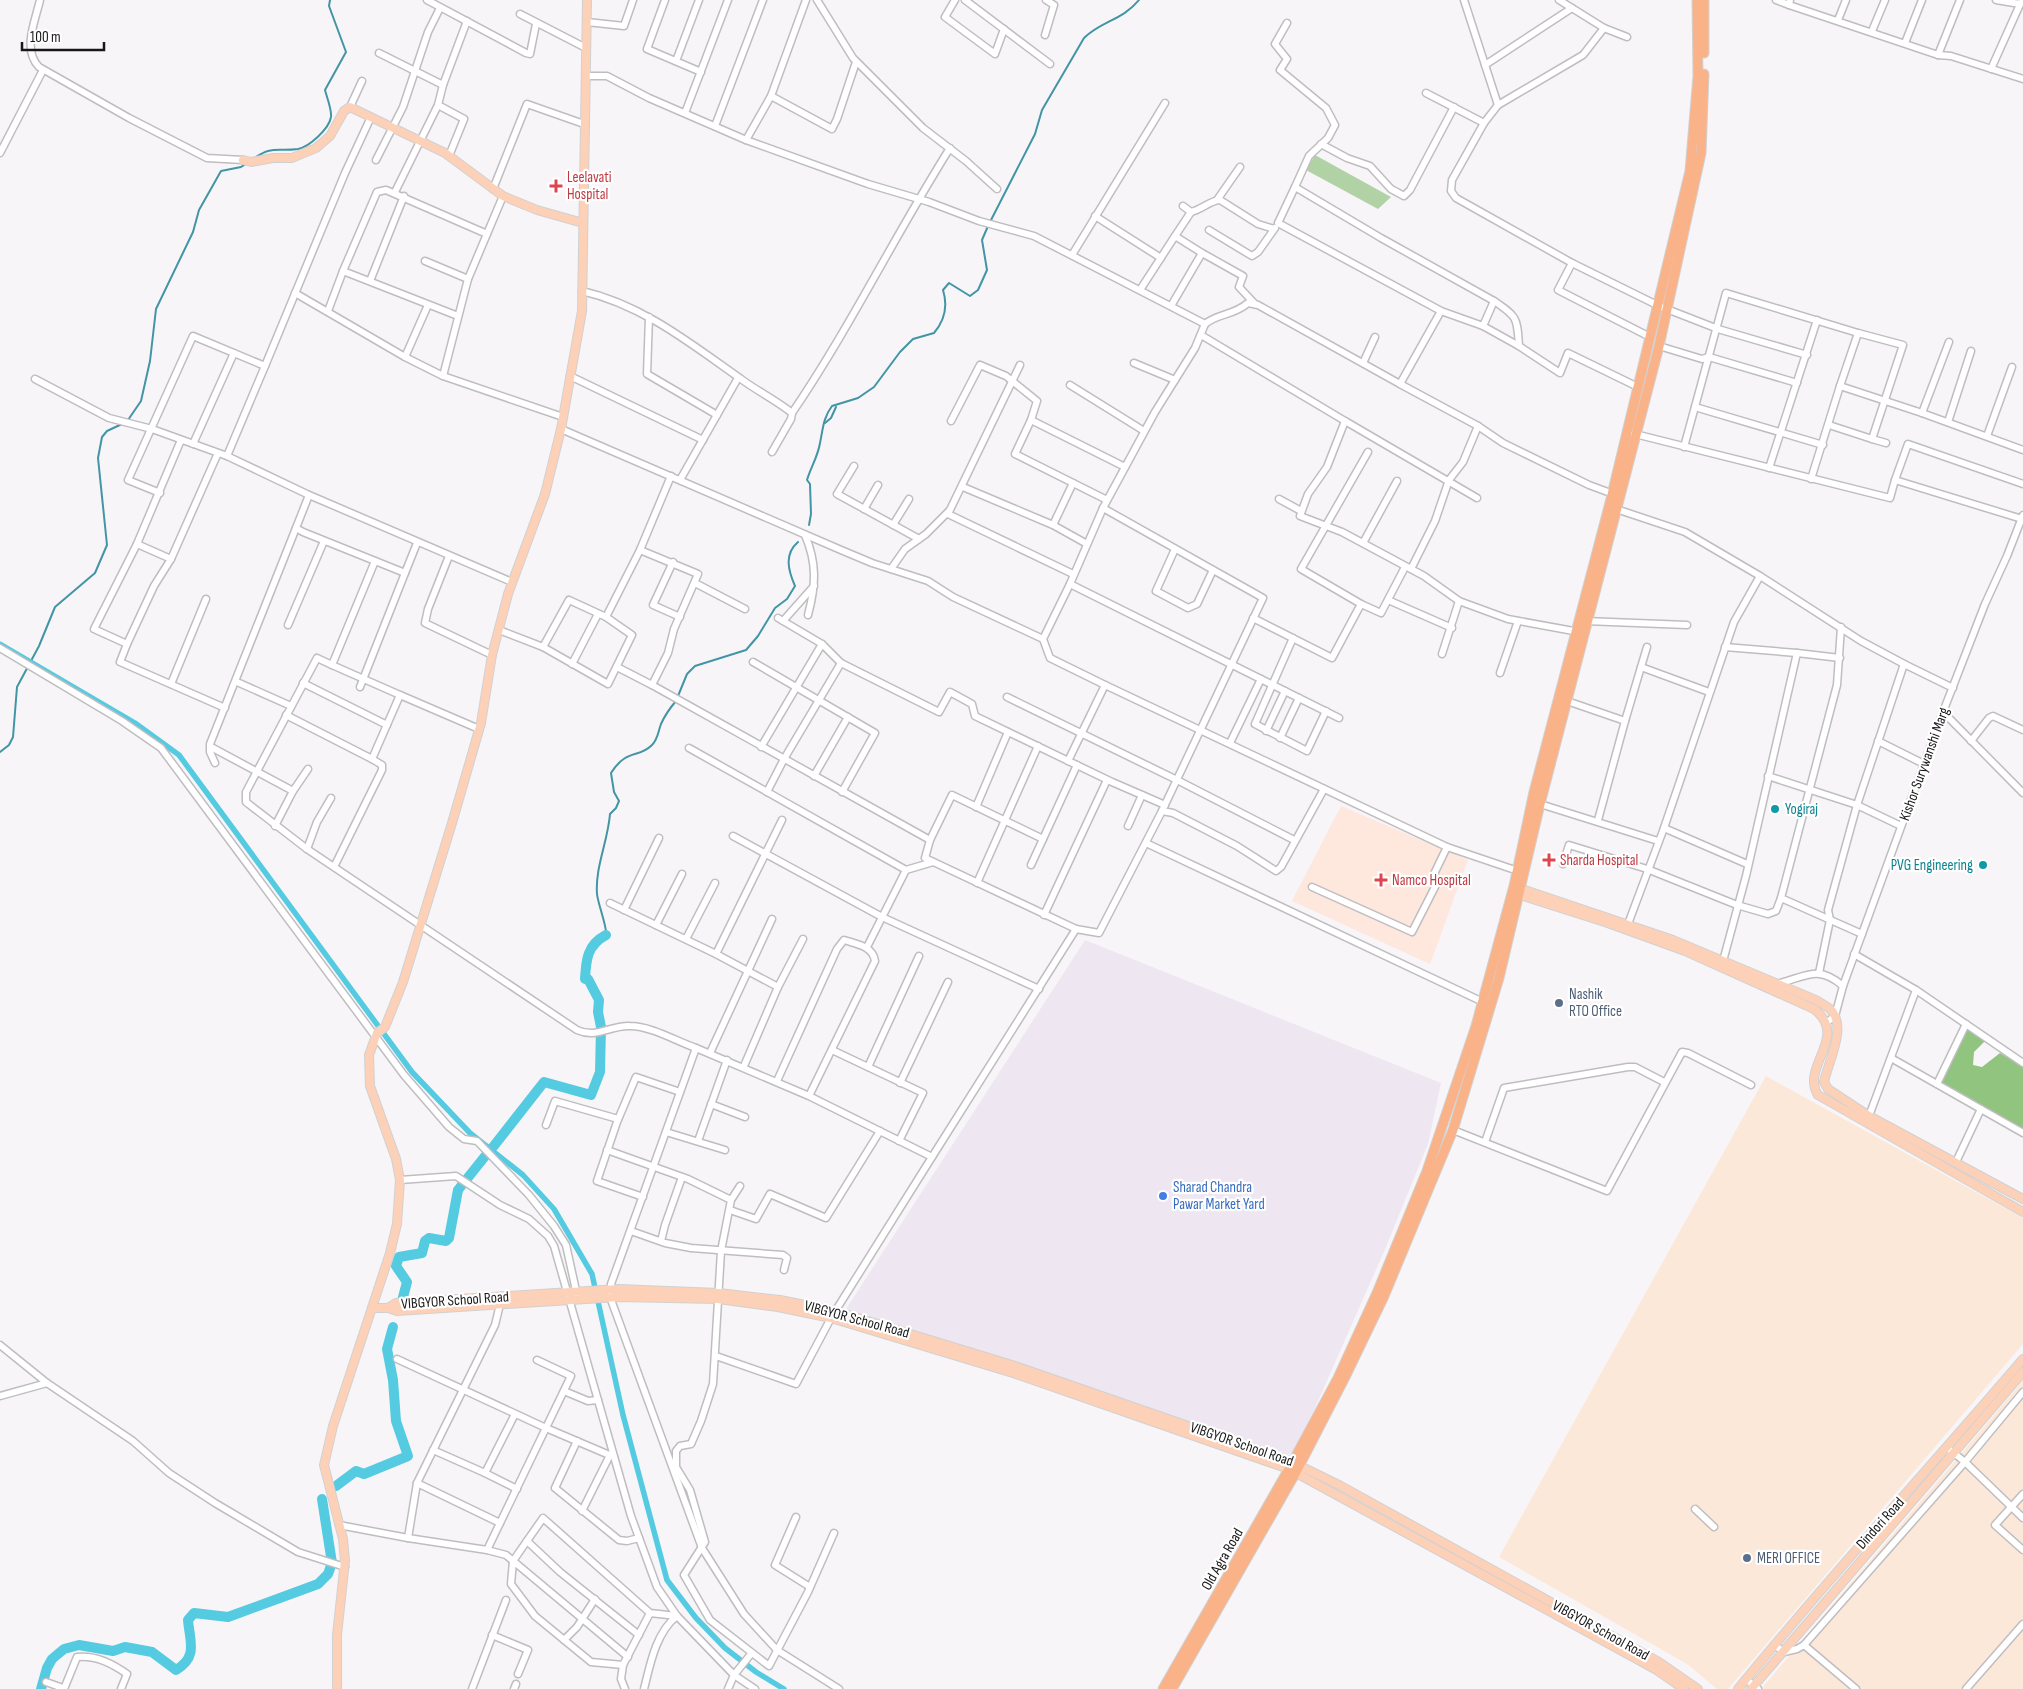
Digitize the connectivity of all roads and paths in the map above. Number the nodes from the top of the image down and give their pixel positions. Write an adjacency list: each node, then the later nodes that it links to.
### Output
1 (40, 0): 48 (street)
2 (427, 0): 26 (street)
3 (587, 0): 31 (main road)
4 (633, 0): 31 (street)
5 (665, 0): 43 (street)
6 (699, 0): 43 (street)
7 (728, 0): 50 (street)
8 (763, 0): 66 (street)
9 (806, 0): 56 (street)
10 (817, 0): 44 (street)
11 (954, 0): 35 (street)
12 (965, 0): 35 (street)
13 (1046, 0): 37 (street)
14 (1464, 0): 46 (street)
15 (1559, 0): 27 (street)
16 (1697, 0): 109 (highway)
17 (1704, 0): 109 (highway)
18 (1776, 0): 24 (street)
19 (1846, 0): 29 (street)
20 (1885, 0): 36 (street)
21 (1922, 0): 39 (street)
22 (1960, 0): 42 (street)
23 (1996, 0): 25 (street)
24 (1790, 2): 29 (street)
25 (2021, 2): 47 (street)
26 (440, 8): 30 (street); 49 (street)
27 (1572, 8): 34 (street); 46 (street)
28 (520, 14): 33 (street)
29 (1838, 20): 36 (street)
30 (467, 21): 33 (street); 54 (street)
31 (587, 22): 40 (main road)
32 (1287, 23): 70 (street)
33 (536, 24): 40 (street)
34 (1604, 28): 38 (street); 59 (street)
35 (1004, 29): 45 (street)
36 (1872, 31): 39 (street)
37 (1045, 35)
38 (1627, 37)
39 (1906, 43): 42 (street)
40 (586, 48): 51 (main road)
41 (379, 53): 49 (street)
42 (1938, 55): 47 (street)
43 (676, 61): 50 (street)
44 (856, 62): 56 (street); 71 (street)
45 (1050, 64)
46 (1485, 65): 59 (street)
47 (1992, 69): 52 (street)
48 (43, 70): 72 (street); 75 (street)
49 (414, 71): 54 (street); 67 (street)
50 (701, 72): 62 (street)
51 (586, 76): 62 (street); 65 (main road)
52 (2023, 79)
53 (362, 80): 60 (street)
54 (443, 85): 58 (street)
55 (1426, 93): 61 (street)
56 (771, 96): 69 (street)
57 (1165, 103): 87 (street)
58 (438, 105): 68 (street); 73 (street)
59 (1498, 105): 64 (street)
60 (350, 107): 63 (main road); 75 (main road)
61 (1454, 107): 64 (street); 70 (street)
62 (685, 113): 66 (street)
63 (371, 117): 67 (main road); 104 (street)
64 (1484, 123): 98 (street)
65 (584, 124): 78 (street); 88 (main road)
66 (715, 126): 69 (street)
67 (391, 127): 68 (main road); 74 (street)
68 (419, 140): 73 (main road); 80 (street)
69 (746, 140): 83 (street)
70 (1321, 144): 77 (street)
71 (950, 148): 79 (street); 83 (street)
72 (0, 153)
73 (449, 156): 78 (main road)
74 (376, 160)
75 (247, 161)
76 (1240, 166): 84 (street)
77 (1295, 187): 89 (street); 105 (street)
78 (493, 188): 82 (main road)
79 (997, 189)
80 (395, 192): 81 (street); 99 (street)
81 (404, 196): 92 (street); 101 (street)
82 (504, 196): 88 (main road); 92 (street)
83 (918, 199): 95 (street); 148 (street)
84 (1218, 200): 86 (street); 90 (street)
85 (1183, 206): 86 (street)
86 (1190, 212): 93 (street)
87 (1095, 216): 95 (street); 96 (street)
88 (583, 223): 103 (main road)
89 (1278, 223): 90 (street); 111 (street)
90 (1274, 229): 91 (street)
91 (1209, 230)
92 (487, 234): 100 (street)
93 (1175, 236): 94 (street); 96 (street)
94 (1202, 253): 107 (street); 108 (street)
95 (1072, 255): 102 (street)
96 (1161, 258): 102 (street)
97 (425, 261): 100 (street)
98 (1572, 263): 109 (street); 121 (street)
99 (343, 271): 101 (street); 110 (street)
100 (468, 279): 112 (street)
101 (370, 281): 106 (street)
102 (1140, 290): 108 (street)
103 (582, 291): 113 (street); 136 (main road)
104 (295, 294): 110 (street); 133 (street)
105 (1494, 301): 116 (street); 123 (street)
106 (428, 305): 112 (street); 128 (street)
107 (1256, 305): 115 (street); 130 (street)
108 (1171, 306): 115 (street)
109 (1663, 308): 117 (street); 121 (highway); 124 (highway)
110 (328, 311): 128 (street)
111 (1441, 311): 116 (street); 142 (street)
112 (458, 316): 135 (street)
113 (649, 318): 137 (street); 150 (street)
114 (1817, 320): 117 (street); 118 (street); 127 (street)
115 (1205, 324): 119 (street)
116 (1483, 326): 123 (street)
117 (1718, 329): 127 (street); 129 (street)
118 (1858, 333): 144 (street); 146 (street)
119 (1201, 335): 139 (street); 154 (street)
120 (1375, 337): 130 (street)
121 (1650, 338): 145 (highway)
122 (1949, 342): 149 (street)
123 (1519, 346): 145 (street)
124 (1659, 346): 129 (street); 162 (highway)
125 (234, 352): 133 (street); 158 (street); 168 (street)
126 (1971, 352): 155 (street)
127 (1807, 355): 141 (street)
128 (405, 357): 135 (street)
129 (1709, 357): 141 (street); 147 (street)
130 (1363, 363): 142 (street)
131 (1134, 364): 139 (street)
132 (1020, 365): 140 (street)
133 (265, 366): 175 (street)
134 (2012, 367): 163 (street)
135 (443, 376): 151 (street)
136 (570, 376): 151 (main road); 166 (street)
137 (738, 378): 148 (street); 150 (street)
138 (35, 379): 158 (street)
139 (1175, 380): 160 (street)
140 (1012, 381): 152 (street); 153 (street); 188 (street)
141 (1797, 383): 161 (street)
142 (1400, 384): 157 (street)
143 (1070, 385): 160 (street)
144 (1840, 386): 146 (street); 156 (street)
145 (1638, 387): 162 (highway)
146 (1884, 400): 149 (street); 164 (street)
147 (1695, 407): 161 (street); 170 (street)
148 (792, 413): 172 (street)
149 (1922, 413): 155 (street)
150 (717, 415): 166 (street)
151 (563, 417): 159 (main road)
152 (1031, 420): 177 (street); 185 (street)
153 (951, 421)
154 (1345, 421): 182 (street); 200 (street)
155 (1948, 422): 163 (street)
156 (1829, 425): 164 (street); 169 (street)
157 (1478, 426): 182 (street); 191 (street)
158 (152, 429): 165 (street); 189 (street)
159 (561, 429): 179 (street); 225 (main road)
160 (1144, 431): 177 (street)
161 (1781, 432): 169 (street); 178 (street)
162 (1632, 433): 170 (street); 191 (highway)
163 (1987, 436): 171 (street)
164 (1872, 439): 167 (street)
165 (181, 440): 168 (street); 189 (street)
166 (703, 440): 181 (street)
167 (1886, 443)
168 (193, 444): 174 (street)
169 (1823, 445): 180 (street)
170 (1684, 447): 178 (street)
171 (2023, 450)
172 (772, 452)
173 (1368, 452): 204 (street)
174 (218, 453): 175 (street); 216 (street)
175 (227, 456): 190 (street)
176 (854, 466): 198 (street)
177 (1125, 468): 195 (street)
178 (1769, 468): 180 (street)
179 (671, 476): 181 (street); 214 (street)
180 (1811, 479): 183 (street)
181 (680, 480): 206 (street)
182 (1449, 480): 192 (street); 219 (street)
183 (1895, 480): 186 (street); 201 (street)
184 (1397, 481): 210 (street)
185 (1073, 483): 195 (street); 203 (street)
186 (2023, 484)
187 (878, 485): 198 (street)
188 (963, 487): 199 (street); 203 (street)
189 (160, 492): 211 (street)
190 (309, 495): 205 (street); 209 (street)
191 (1616, 495): 197 (highway)
192 (1478, 498)
193 (909, 499): 202 (street)
194 (1279, 499): 200 (street)
195 (1107, 500): 196 (street)
196 (1103, 508): 212 (street); 213 (street)
197 (1613, 508): 224 (street); 239 (highway)
198 (864, 509): 202 (street)
199 (949, 511): 207 (street); 223 (street)
200 (1302, 511): 204 (street)
201 (2022, 517): 278 (street, Kishor Surywanshi Marg)
202 (893, 525): 207 (street)
203 (1053, 525): 212 (street)
204 (1326, 526): 210 (street); 232 (street)
205 (296, 528): 208 (street); 270 (street)
206 (805, 535): 220 (street); 228 (street)
207 (919, 539): 220 (street)
208 (324, 541): 217 (street); 241 (street)
209 (417, 543): 215 (street); 222 (street)
210 (1363, 543): 219 (street)
211 (137, 544): 216 (street); 249 (street)
212 (1087, 544): 223 (street)
213 (1175, 549): 221 (street); 221 (street)
214 (640, 550): 218 (street); 236 (street)
215 (449, 556): 225 (street); 257 (street)
216 (171, 560): 249 (street)
217 (375, 561): 222 (street); 263 (street)
218 (673, 562): 226 (street); 237 (street)
219 (1408, 568): 230 (street); 231 (street)
220 (890, 569): 248 (street)
221 (1213, 570): 238 (street)
222 (405, 573): 269 (street)
223 (1073, 574): 227 (street)
224 (1760, 576): 243 (street); 253 (street)
225 (512, 582): 245 (main road)
226 (695, 583): 233 (street); 237 (street)
227 (1070, 584): 248 (street); 264 (street)
228 (814, 586): 235 (street); 250 (street)
229 (206, 599): 272 (street)
230 (1388, 600): 232 (street); 244 (street)
231 (1459, 601): 240 (street); 244 (street)
232 (1361, 604): 247 (street)
233 (745, 609)
234 (598, 614): 236 (street); 251 (street); 261 (street)
235 (808, 615)
236 (606, 617): 265 (street)
237 (680, 618): 274 (street)
238 (1253, 618): 247 (street); 264 (street)
239 (1584, 620): 242 (street); 246 (highway)
240 (1518, 621): 246 (street); 267 (street)
241 (288, 625)
242 (1687, 625)
243 (1841, 627): 258 (street); 262 (street)
244 (1452, 628): 256 (street)
245 (499, 630): 251 (street); 257 (main road)
246 (1581, 632): 285 (highway); 340 (highway)
247 (1293, 638): 273 (street)
248 (1043, 639): 275 (street)
249 (127, 644): 272 (street)
250 (822, 644): 260 (street); 276 (street)
251 (543, 647): 261 (street)
252 (1647, 647): 266 (street)
253 (1725, 647): 255 (street); 280 (street)
254 (0, 648): 396 (street)
255 (1797, 653): 258 (street); 318 (street)
256 (1442, 654)
257 (492, 655): 295 (main road)
258 (1840, 658): 322 (street)
259 (753, 662): 276 (street)
260 (841, 663): 284 (street); 299 (street)
261 (572, 664): 265 (street)
262 (1904, 664): 278 (street); 302 (street)
263 (332, 665): 269 (street); 271 (street)
264 (1232, 665): 268 (street); 296 (street)
265 (617, 667): 274 (street)
266 (1640, 667): 280 (street); 293 (street)
267 (1500, 674)
268 (1260, 679): 273 (street); 304 (street)
269 (363, 680): 277 (street); 281 (street)
270 (237, 682): 286 (street); 287 (street)
271 (304, 683): 286 (street); 294 (street)
272 (171, 684): 287 (street)
273 (1272, 684): 279 (street); 298 (street)
274 (652, 685): 307 (street)
275 (1105, 685): 296 (street); 300 (street)
276 (797, 686): 284 (street); 307 (street)
277 (360, 687)
278 (1953, 688): 289 (street, Kishor Surywanshi Marg)
279 (1285, 691): 283 (street); 298 (street)
280 (1709, 692): 339 (street)
281 (400, 695): 294 (street); 295 (street)
282 (1007, 697): 300 (street)
283 (1299, 698): 288 (street); 301 (street)
284 (820, 700): 291 (street); 310 (street)
285 (1566, 701): 293 (street); 329 (highway)
286 (291, 706): 290 (street)
287 (226, 708): 306 (street)
288 (1326, 711): 292 (street); 301 (street)
289 (1943, 712): 303 (street); 313 (street, Kishor Surywanshi Marg)
290 (286, 715): 309 (street); 316 (street)
291 (848, 717): 317 (street); 325 (street)
292 (1339, 718)
293 (1625, 721): 335 (street)
294 (387, 725): 309 (street)
295 (479, 729): 372 (main road)
296 (1199, 730): 304 (street); 320 (street)
297 (2023, 730): 303 (street)
298 (1266, 731): 301 (street)
299 (1008, 732): 305 (street); 331 (street)
300 (1082, 733): 311 (street); 320 (street)
301 (1280, 738)
302 (1878, 741): 313 (street); 330 (street)
303 (1971, 741): 326 (street)
304 (1230, 744): 321 (street)
305 (1038, 746): 311 (street); 334 (street)
306 (211, 747): 312 (street); 316 (street)
307 (761, 747): 310 (street)
308 (689, 748): 324 (street)
309 (372, 759): 355 (street)
310 (784, 759): 317 (street); 324 (street)
311 (1068, 761): 314 (street)
312 (215, 763)
313 (1924, 764): 338 (street, Kishor Surywanshi Marg)
314 (1077, 765): 319 (street); 343 (street)
315 (308, 769): 323 (street)
316 (257, 771): 323 (street); 336 (street)
317 (814, 776): 325 (street)
318 (1768, 776): 322 (street); 353 (street)
319 (1107, 780): 327 (street); 368 (street)
320 (1177, 780): 332 (street); 345 (street)
321 (1324, 789): 345 (street); 348 (street)
322 (1809, 789): 330 (street); 364 (street)
323 (293, 791): 336 (street)
324 (767, 792): 356 (street)
325 (842, 792): 344 (street)
326 (2023, 793)
327 (1142, 795): 332 (street); 337 (street)
328 (331, 798): 349 (street)
329 (1540, 804): 335 (street); 340 (highway)
330 (1857, 805): 338 (street); 371 (street)
331 (976, 807): 334 (street); 344 (street)
332 (1164, 808): 345 (street); 347 (street)
333 (782, 820): 350 (street)
334 (1005, 820): 343 (street); 361 (street)
335 (1598, 820): 346 (street)
336 (275, 826): 349 (street)
337 (1128, 826)
338 (1901, 826): 376 (street, Kishor Surywanshi Marg)
339 (1664, 828): 346 (street); 353 (street)
340 (1530, 831): 358 (highway)
341 (733, 836): 350 (street)
342 (659, 838): 367 (street)
343 (1043, 839): 354 (street)
344 (930, 840): 351 (street)
345 (1294, 840)
346 (1658, 841): 357 (street)
347 (1146, 843): 375 (street); 392 (street)
348 (1447, 847): 358 (street); 362 (street)
349 (307, 849): 355 (street)
350 (766, 853): 369 (street); 380 (street)
351 (933, 862): 356 (street); 361 (street)
352 (1563, 864): 357 (street)
353 (1747, 864): 366 (street)
354 (1031, 865)
355 (334, 867): 372 (street)
356 (906, 870): 369 (street)
357 (1647, 870): 366 (street); 373 (street)
358 (1521, 872): 363 (highway)
359 (682, 874): 374 (street)
360 (715, 883): 378 (street)
361 (977, 883): 368 (street)
362 (1312, 887)
363 (1517, 890): 373 (main road); 392 (highway, Old Agra Road); 394 (main road); 418 (highway)
364 (1781, 898): 366 (street); 371 (street)
365 (610, 903): 367 (street)
366 (1737, 905): 383 (street)
367 (624, 910): 374 (street)
368 (1044, 915): 375 (street)
369 (882, 917): 379 (street); 390 (street)
370 (772, 919): 384 (street)
371 (1830, 920): 376 (street); 385 (street)
372 (420, 924): 396 (main road); 397 (street)
373 (1628, 924): 383 (main road)
374 (656, 925): 378 (street)
375 (1076, 929): 390 (street)
376 (1862, 934): 381 (street, Kishor Surywanshi Marg)
377 (803, 939): 389 (street)
378 (686, 940): 380 (street)
379 (867, 948): 398 (street); 405 (street)
380 (716, 954): 384 (street)
381 (1854, 954): 388 (street, Kishor Surywanshi Marg); 391 (street)
382 (919, 956): 404 (street)
383 (1722, 961): 387 (main road)
384 (746, 971): 389 (street); 399 (street)
385 (1819, 973): 387 (street); 388 (street)
386 (948, 982): 407 (street)
387 (1774, 984): 393 (main road)
388 (1843, 986): 393 (street, Kishor Surywanshi Marg)
389 (778, 987): 403 (street)
390 (1039, 989): 427 (street)
391 (1916, 990): 395 (street); 400 (street)
392 (1483, 1002): 471 (highway, Old Agra Road)
393 (1835, 1016): 394 (street); 414 (main road)
394 (1826, 1022): 437 (main road)
395 (1966, 1024): 402 (street); 408 (street)
396 (376, 1035): 431 (main road); 443 (street)
397 (696, 1048): 399 (street); 410 (street)
398 (832, 1050): 404 (street); 411 (street)
399 (710, 1054): 401 (street)
400 (1891, 1058): 408 (street); 414 (street)
401 (727, 1060): 403 (street); 412 (street)
402 (2023, 1063)
403 (744, 1066): 405 (street)
404 (868, 1068): 407 (street)
405 (777, 1081): 411 (street)
406 (1664, 1082): 409 (street); 424 (street); 424 (street)
407 (900, 1083): 423 (street)
408 (1937, 1084): 413 (street)
409 (1751, 1085)
410 (680, 1092): 416 (street); 420 (street)
411 (809, 1096): 419 (street)
412 (711, 1104): 415 (street); 422 (street)
413 (1981, 1109): 421 (street); 428 (street)
414 (1869, 1116): 428 (main road)
415 (745, 1117)
416 (618, 1119): 417 (street); 425 (street)
417 (546, 1125)
418 (1453, 1130): 424 (street); 471 (highway)
419 (880, 1131): 423 (street); 436 (street)
420 (666, 1132): 422 (street); 429 (street)
421 (2023, 1132)
422 (698, 1141): 426 (street)
423 (899, 1141): 427 (street)
424 (1485, 1142)
425 (607, 1150): 429 (street); 433 (street)
426 (724, 1150)
427 (932, 1157): 448 (street)
428 (1956, 1162): 434 (main road)
429 (654, 1166): 430 (street); 433 (street)
430 (682, 1177): 435 (street); 439 (street)
431 (400, 1180): 443 (street); 447 (main road)
432 (740, 1186): 435 (street)
433 (643, 1197): 438 (street)
434 (2023, 1199)
435 (731, 1200): 436 (street)
436 (730, 1210): 440 (street)
437 (2023, 1212)
438 (631, 1232): 439 (street); 442 (street)
439 (661, 1241): 440 (street)
440 (721, 1251): 441 (street); 444 (street)
441 (784, 1270)
442 (610, 1293): 443 (main road, VIBGYOR School Road); 444 (main road, VIBGYOR School Road); 488 (street)
443 (576, 1295): 446 (main road, VIBGYOR School Road); 462 (street)
444 (718, 1296): 445 (main road, VIBGYOR School Road); 451 (street)
445 (746, 1299): 448 (main road, VIBGYOR School Road); 449 (main road, VIBGYOR School Road)
446 (501, 1300): 447 (main road, VIBGYOR School Road); 458 (street)
447 (372, 1308): 482 (main road)
448 (835, 1311): 449 (street); 456 (main road, VIBGYOR School Road)
449 (830, 1318): 451 (street); 456 (main road, VIBGYOR School Road)
450 (0, 1345): 457 (street)
451 (716, 1356): 488 (street)
452 (397, 1359): 458 (street)
453 (2023, 1359): 466 (main road, Dindori Road)
454 (537, 1360): 459 (street)
455 (2023, 1372): 468 (main road)
456 (1052, 1382): 471 (main road, VIBGYOR School Road)
457 (47, 1383): 461 (street); 492 (street)
458 (463, 1390): 463 (street); 467 (street)
459 (564, 1391): 462 (street); 464 (street)
460 (2023, 1392): 470 (street)
461 (0, 1396)
462 (598, 1400): 469 (street)
463 (515, 1414): 464 (street); 472 (street)
464 (546, 1428): 465 (street); 474 (street)
465 (576, 1441): 469 (street); 478 (street)
466 (1947, 1448): 468 (street); 503 (main road, Dindori Road)
467 (433, 1450): 472 (street); 473 (street)
468 (1954, 1454): 470 (street); 507 (main road)
469 (612, 1456): 478 (street); 486 (street)
470 (1965, 1462): 476 (street); 504 (street)
471 (1294, 1467): 526 (highway, Old Agra Road); 527 (highway); 528 (main road, VIBGYOR School Road); 529 (main road, VIBGYOR School Road)
472 (485, 1473): 474 (street)
473 (417, 1483): 481 (street); 485 (street)
474 (517, 1489): 481 (street)
475 (2023, 1494): 476 (street)
476 (2011, 1508): 480 (street); 490 (street)
477 (1695, 1509): 483 (street)
478 (582, 1511): 486 (street)
479 (796, 1517): 493 (street)
480 (2023, 1518)
481 (500, 1523): 489 (street)
482 (339, 1525): 485 (street); 492 (main road)
483 (1714, 1527)
484 (834, 1533): 493 (street)
485 (408, 1538): 489 (street)
486 (639, 1538): 497 (street)
487 (527, 1541): 491 (street); 494 (street); 496 (street)
488 (702, 1548): 506 (street); 508 (street)
489 (487, 1550): 491 (street)
490 (2023, 1550)
491 (513, 1561): 498 (street); 502 (street)
492 (344, 1567): 505 (main road)
493 (810, 1586): 506 (street)
494 (595, 1599): 498 (street); 501 (street)
495 (506, 1600): 500 (street)
496 (650, 1613): 497 (street); 501 (street)
497 (677, 1616): 512 (street); 522 (street)
498 (582, 1618): 502 (street); 509 (street)
499 (2023, 1624): 532 (street)
500 (492, 1635): 511 (street); 520 (street)
501 (639, 1635): 509 (street)
502 (564, 1640): 510 (street)
503 (1774, 1645): 507 (street); 513 (main road, Dindori Road)
504 (1804, 1645): 507 (street); 531 (street)
505 (337, 1648): 518 (main road); 519 (main road)
506 (777, 1650): 508 (street); 525 (street)
507 (1784, 1652): 515 (main road)
508 (750, 1656): 512 (street)
509 (628, 1657): 510 (street)
510 (623, 1665): 521 (street)
511 (518, 1674)
512 (734, 1675): 523 (street); 524 (street)
513 (1746, 1679): 515 (street); 530 (main road, Dindori Road)
514 (46, 1682): 516 (street)
515 (1754, 1688)
516 (63, 1689): 517 (street)
517 (121, 1689)
518 (332, 1689)
519 (337, 1689)
520 (472, 1689)
521 (625, 1689)
522 (644, 1689)
523 (728, 1689)
524 (756, 1689)
525 (839, 1689)
526 (1163, 1689)
527 (1172, 1689)
528 (1684, 1689)
529 (1698, 1689)
530 (1738, 1689)
531 (1856, 1689)
532 (1966, 1689)

